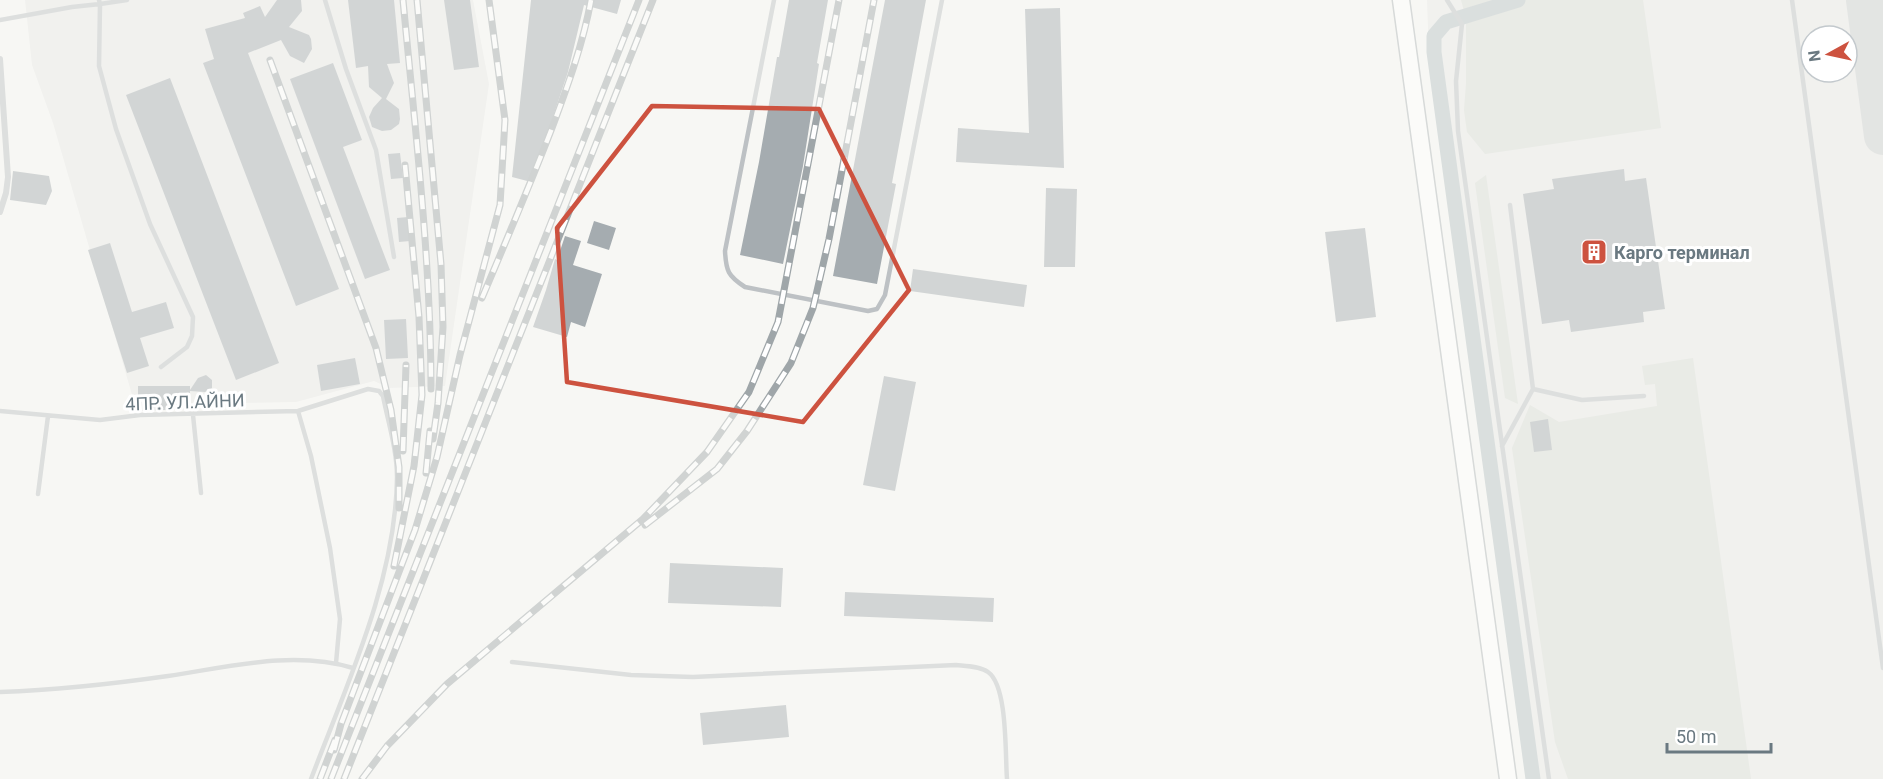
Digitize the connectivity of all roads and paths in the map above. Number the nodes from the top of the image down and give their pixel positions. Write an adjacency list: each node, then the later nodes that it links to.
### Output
1 (127, 0): 8 (lane)
2 (325, 0): 13 (lane)
3 (774, 0): 4 (lane)
4 (942, 0)
5 (1401, 0): 31 (street)
6 (1447, 0): 21 (lane)
7 (1792, 0): 27 (lane)
8 (99, 2): 9 (lane); 14 (lane)
9 (0, 20)
10 (0, 59): 12 (street)
11 (1510, 205): 15 (lane)
12 (0, 212)
13 (394, 257)
14 (161, 367)
15 (1533, 389): 16 (lane); 21 (lane)
16 (1644, 396)
17 (0, 411): 20 (lane, 4ПР. УЛ.АЙНИ)
18 (298, 411): 19 (lane, 4ПР. УЛ.АЙНИ); 25 (lane); 26 (lane, 4ПР. УЛ.АЙНИ)
19 (193, 415): 20 (lane, 4ПР. УЛ.АЙНИ); 22 (lane)
20 (48, 416): 23 (lane)
21 (1502, 446): 32 (lane)
22 (201, 493)
23 (39, 494)
24 (512, 662): 30 (lane)
25 (336, 663): 26 (lane); 28 (lane)
26 (353, 668): 29 (lane)
27 (1883, 668)
28 (0, 692)
29 (311, 779)
30 (1007, 779)
31 (1508, 779)
32 (1549, 779)

